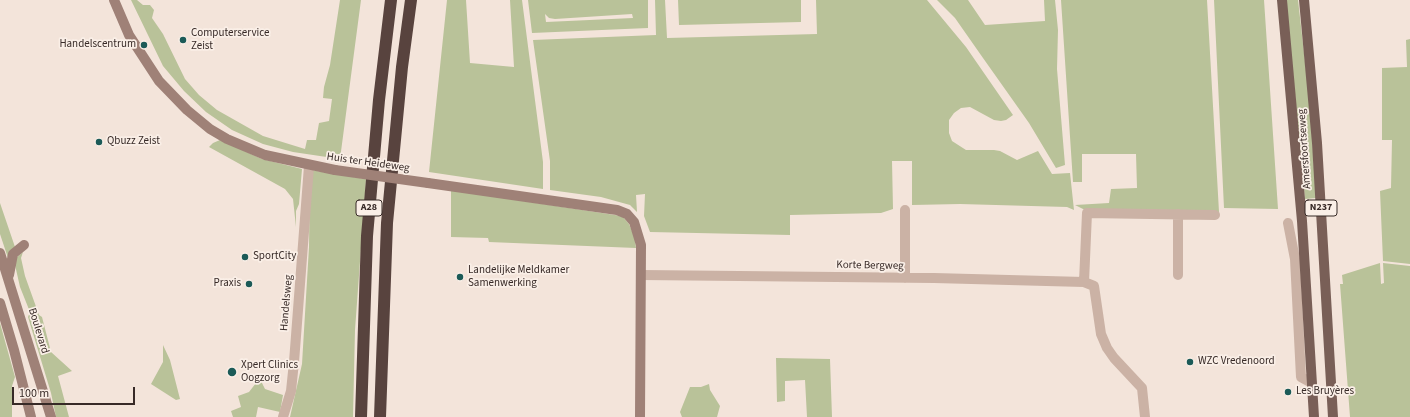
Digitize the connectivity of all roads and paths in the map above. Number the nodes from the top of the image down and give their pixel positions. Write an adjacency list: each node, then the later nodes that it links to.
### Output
1 (114, 0): 6 (street, Huis ter Heideweg)
2 (391, 0): 24 (highway, A28)
3 (411, 0): 19 (highway, A28)
4 (1282, 0): 20 (main road, Amersfoortseweg / N237)
5 (1304, 0): 30 (main road, Amersfoortseweg / N237)
6 (309, 166): 13 (street, Huis ter Heideweg, bridge); 23 (street, Handelsweg)
7 (905, 210): 16 (street)
8 (1178, 214): 9 (street); 14 (street); 17 (street)
9 (1215, 215)
10 (1288, 222): 20 (street)
11 (24, 245): 15 (street)
12 (0, 253): 15 (street, Boulevard)
13 (641, 275): 16 (street, Korte Bergweg); 27 (street)
14 (1178, 275)
15 (8, 277): 22 (street, Boulevard)
16 (905, 278): 17 (street, Korte Bergweg)
17 (1084, 282): 28 (street)
18 (0, 303): 21 (street)
19 (381, 381): 25 (highway, A28); 26 (highway, A28)
20 (1312, 383): 29 (main road, Amersfoortseweg / N237)
21 (30, 417)
22 (51, 417)
23 (283, 417)
24 (361, 417)
25 (380, 417)
26 (385, 417)
27 (640, 417)
28 (1145, 417)
29 (1314, 417)
30 (1333, 417)

